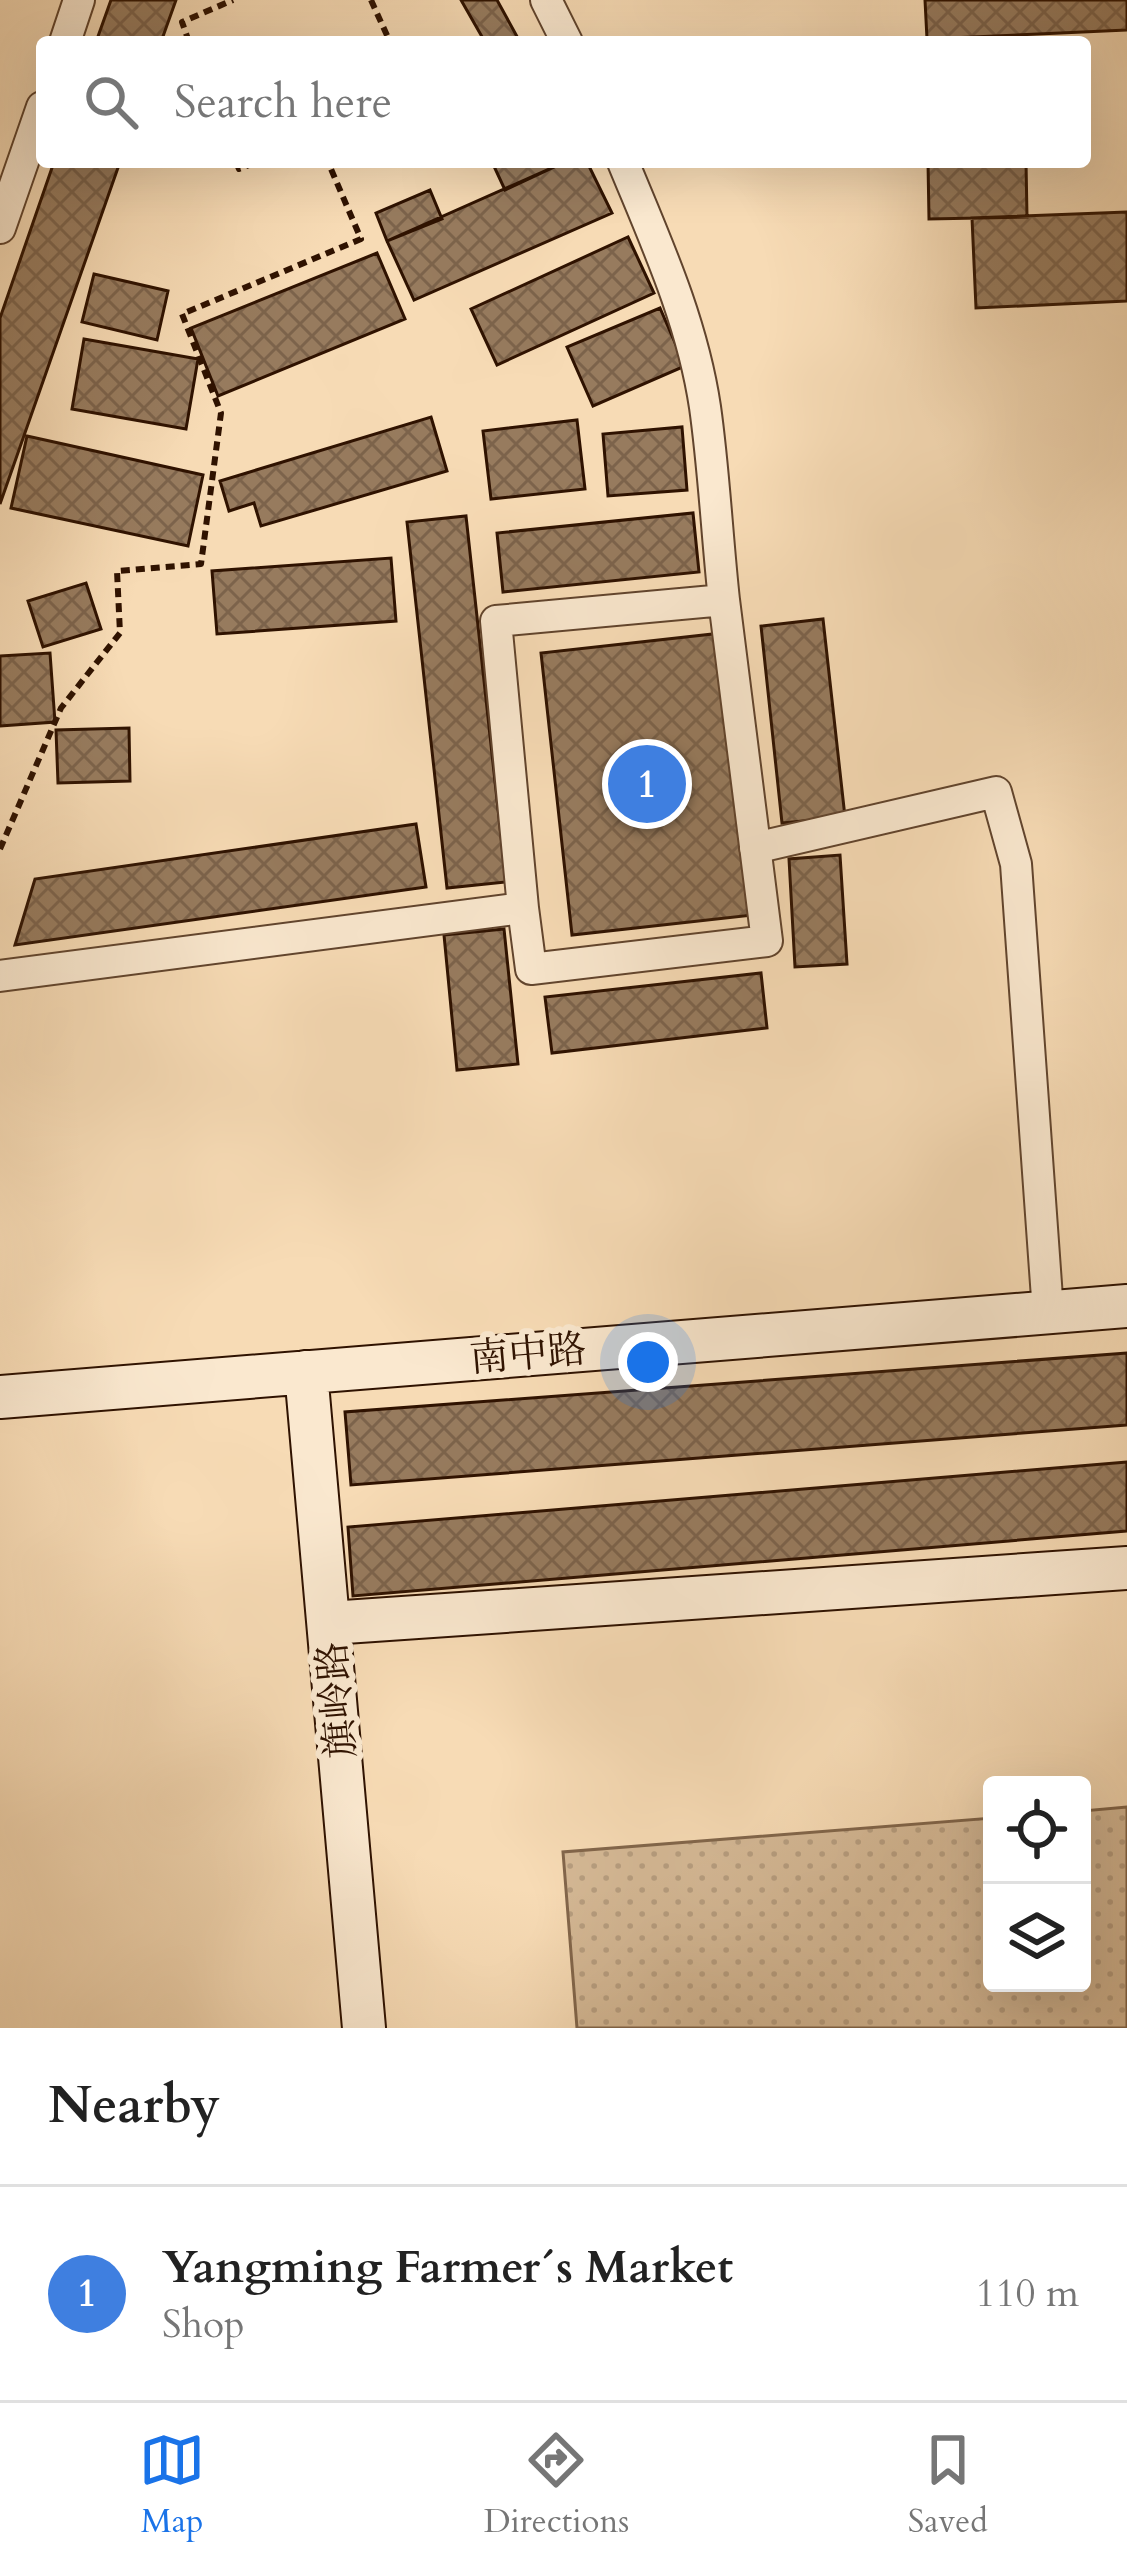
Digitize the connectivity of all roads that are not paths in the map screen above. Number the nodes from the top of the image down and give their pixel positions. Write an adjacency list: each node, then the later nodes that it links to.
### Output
1 (79, 0): 3 (street)
2 (546, 0): 4 (street)
3 (66, 36)
4 (564, 36)
5 (36, 124): 7 (street)
6 (626, 168): 8 (street)
7 (0, 228)
8 (724, 600): 9 (street); 10 (street)
9 (755, 848): 10 (street); 13 (street)
10 (523, 908): 11 (street)
11 (0, 976)
12 (1127, 1306): 13 (street, 南中路)
13 (1048, 1312): 14 (street, 南中路)
14 (306, 1372): 15 (street, 南中路); 17 (street, 旗岭路)
15 (0, 1397)
16 (1127, 1568): 17 (street)
17 (330, 1623): 18 (street, 旗岭路)
18 (364, 2028)

